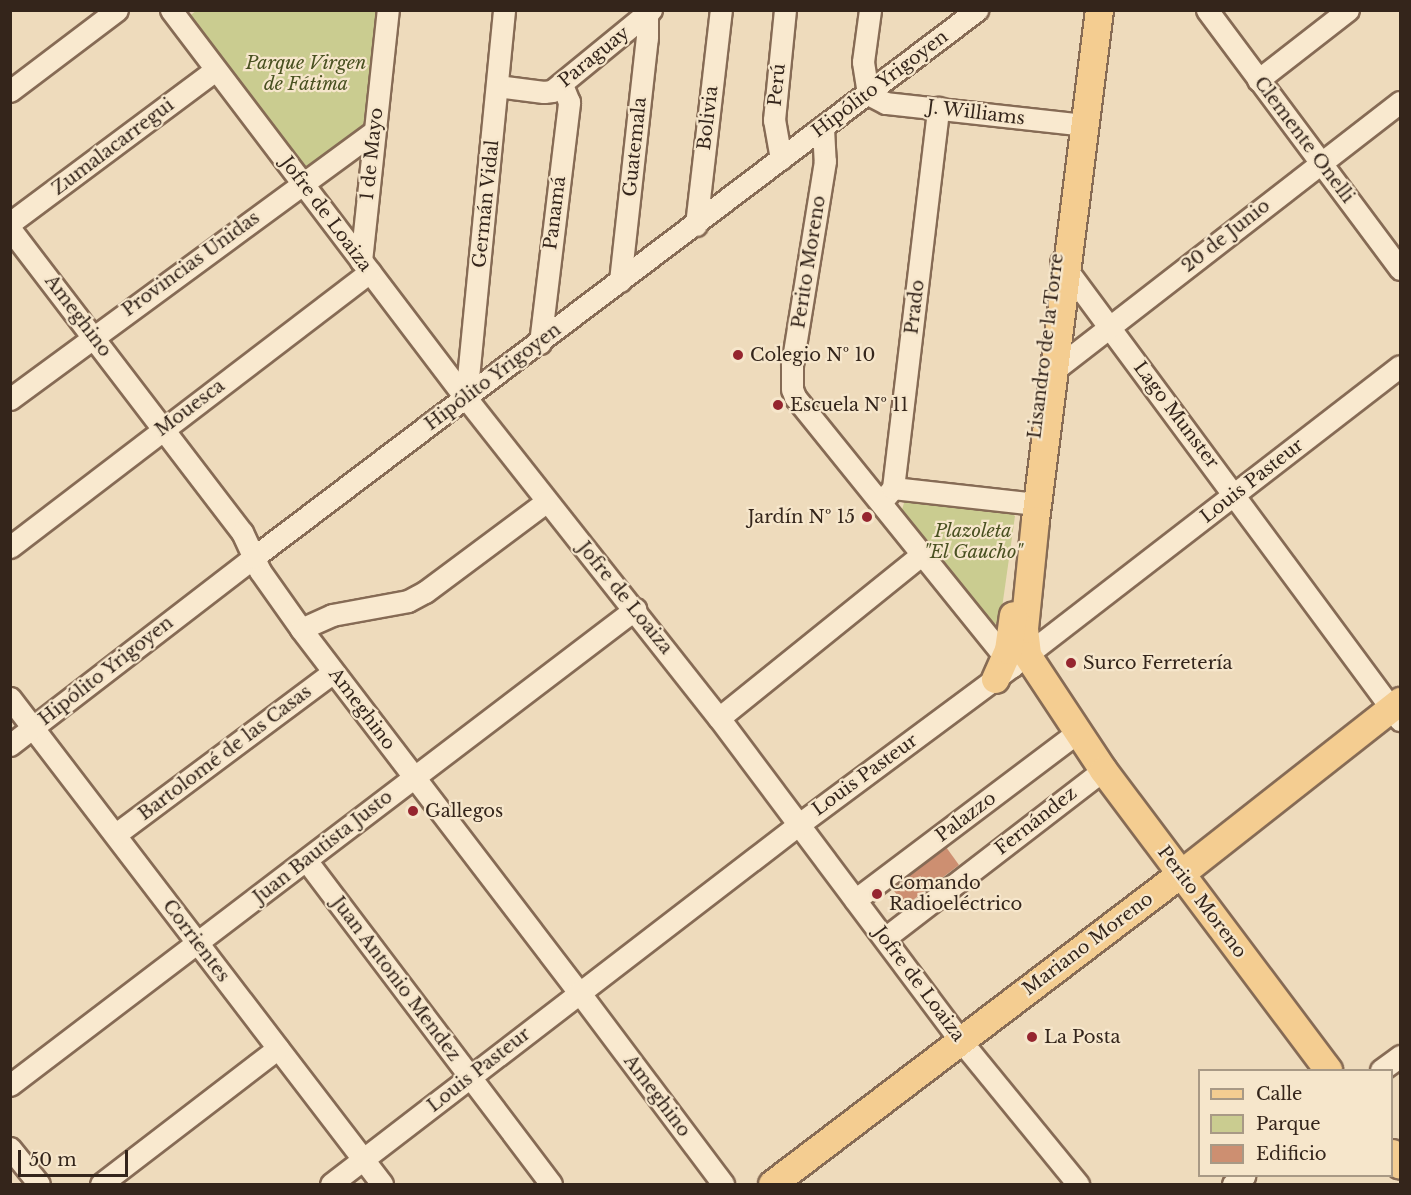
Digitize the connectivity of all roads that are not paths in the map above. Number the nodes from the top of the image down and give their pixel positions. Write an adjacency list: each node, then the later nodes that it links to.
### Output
1 (117, 10): 18 (street)
2 (171, 10): 14 (street, Jofre de Loaiza)
3 (388, 10): 24 (street, 1 de Mayo)
4 (504, 10): 17 (street, Germán Vidal)
5 (721, 10): 29 (street, Bolivia)
6 (785, 10): 25 (street, Perú)
7 (870, 10): 19 (street)
8 (976, 10): 19 (street, Hipólito Yrigoyen)
9 (1087, 10): 22 (main road, Lisandro de la Torre)
10 (1099, 10): 22 (main road, Lisandro de la Torre)
11 (1207, 10): 15 (street, Clemente Onelli)
12 (1348, 10): 15 (street)
13 (649, 12): 16 (street, Paraguay); 34 (street, Guatemala)
14 (215, 70): 27 (street, Jofre de Loaiza); 28 (street, Zumalacarregui)
15 (1258, 80): 26 (street, Clemente Onelli)
16 (562, 85): 17 (street, Paraguay); 37 (street, Panamá)
17 (497, 86): 40 (street, Germán Vidal)
18 (10, 91)
19 (868, 94): 21 (street, J. Williams); 23 (street, Hipólito Yrigoyen)
20 (1401, 102): 26 (street, 20 de Junio)
21 (938, 108): 22 (street, J. Williams); 43 (street, Prado)
22 (1079, 125): 31 (main road, Lisandro de la Torre)
23 (823, 128): 25 (street, Hipólito Yrigoyen); 43 (street, Perito Moreno)
24 (374, 132): 27 (street, Provincias Unidas); 32 (street, 1 de Mayo)
25 (782, 159): 29 (street, Hipólito Yrigoyen)
26 (1322, 162): 33 (street, Clemente Onelli); 35 (street, 20 de Junio)
27 (303, 183): 32 (street, Jofre de Loaiza); 36 (street, Provincias Unidas)
28 (10, 224)
29 (696, 225): 34 (street, Hipólito Yrigoyen)
30 (10, 229): 36 (street, Ameghino)
31 (1061, 262): 35 (street, Lago Munster); 39 (main road, Lisandro de la Torre); 46 (main road, Lisandro de la Torre)
32 (365, 266): 40 (street, Jofre de Loaiza); 42 (street, Mouesca)
33 (1401, 269)
34 (620, 280): 37 (street, Hipólito Yrigoyen)
35 (1109, 326): 39 (street, 20 de Junio); 44 (street, Lago Munster)
36 (93, 336): 41 (street, Provincias Unidas); 42 (street, Ameghino)
37 (540, 343): 40 (street, Hipólito Yrigoyen)
38 (1401, 366): 44 (street, Louis Pasteur)
39 (1053, 371): 52 (main road, Lisandro de la Torre)
40 (466, 398): 45 (street, Jofre de Loaiza); 49 (street, Hipólito Yrigoyen)
41 (10, 399)
42 (163, 429): 47 (street, Mouesca); 49 (street, Ameghino)
43 (887, 495): 46 (street); 48 (street, Perito Moreno)
44 (1235, 495): 52 (street, Louis Pasteur); 55 (street, Lago Munster)
45 (547, 501): 50 (street, Jofre de Loaiza); 51 (street)
46 (1027, 503): 52 (main road, Lisandro de la Torre)
47 (10, 547)
48 (922, 554): 52 (street, Perito Moreno); 56 (street)
49 (254, 557): 51 (street, Ameghino); 57 (street, Hipólito Yrigoyen)
50 (635, 609): 56 (street, Jofre de Loaiza); 61 (street, Juan Bautista Justo)
51 (301, 629): 53 (street, Ameghino)
52 (1010, 664): 58 (main road, Perito Moreno); 62 (street, Louis Pasteur)
53 (333, 672): 61 (street, Ameghino); 63 (street, Bartolomé de las Casas)
54 (10, 698): 57 (street, Corrientes)
55 (1397, 710): 65 (main road, Mariano Moreno)
56 (719, 718): 62 (street, Jofre de Loaiza)
57 (33, 728): 59 (street, Hipólito Yrigoyen); 63 (street, Corrientes)
58 (1077, 733): 60 (main road, Perito Moreno); 66 (street, Palazzo)
59 (10, 746)
60 (1103, 770): 65 (main road, Perito Moreno); 67 (street, Fernández)
61 (414, 777): 64 (street, Juan Bautista Justo); 69 (street, Ameghino)
62 (798, 825): 66 (street, Jofre de Loaiza); 69 (street, Louis Pasteur)
63 (116, 834): 68 (street, Corrientes)
64 (306, 860): 68 (street, Juan Bautista Justo); 75 (street, Juan Antonio Mendez)
65 (1180, 873): 70 (main road, Mariano Moreno); 73 (main road, Perito Moreno)
66 (855, 900): 67 (street, Jofre de Loaiza)
67 (885, 938): 70 (street, Jofre de Loaiza)
68 (196, 944): 71 (street, Corrientes); 76 (street, Juan Bautista Justo)
69 (579, 992): 75 (street, Louis Pasteur); 84 (street, Ameghino)
70 (961, 1041): 85 (main road, Mariano Moreno); 86 (street, Jofre de Loaiza)
71 (278, 1048): 78 (street, Corrientes); 80 (street)
72 (1401, 1056): 74 (street)
73 (1327, 1069)
74 (1384, 1069)
75 (471, 1078): 78 (street, Louis Pasteur); 83 (street, Juan Antonio Mendez)
76 (10, 1085)
77 (10, 1148): 79 (street)
78 (363, 1160): 81 (street, Louis Pasteur); 82 (street, Corrientes)
79 (39, 1185)
80 (101, 1185)
81 (331, 1185)
82 (382, 1185)
83 (551, 1185)
84 (723, 1185)
85 (772, 1185)
86 (1078, 1185)

